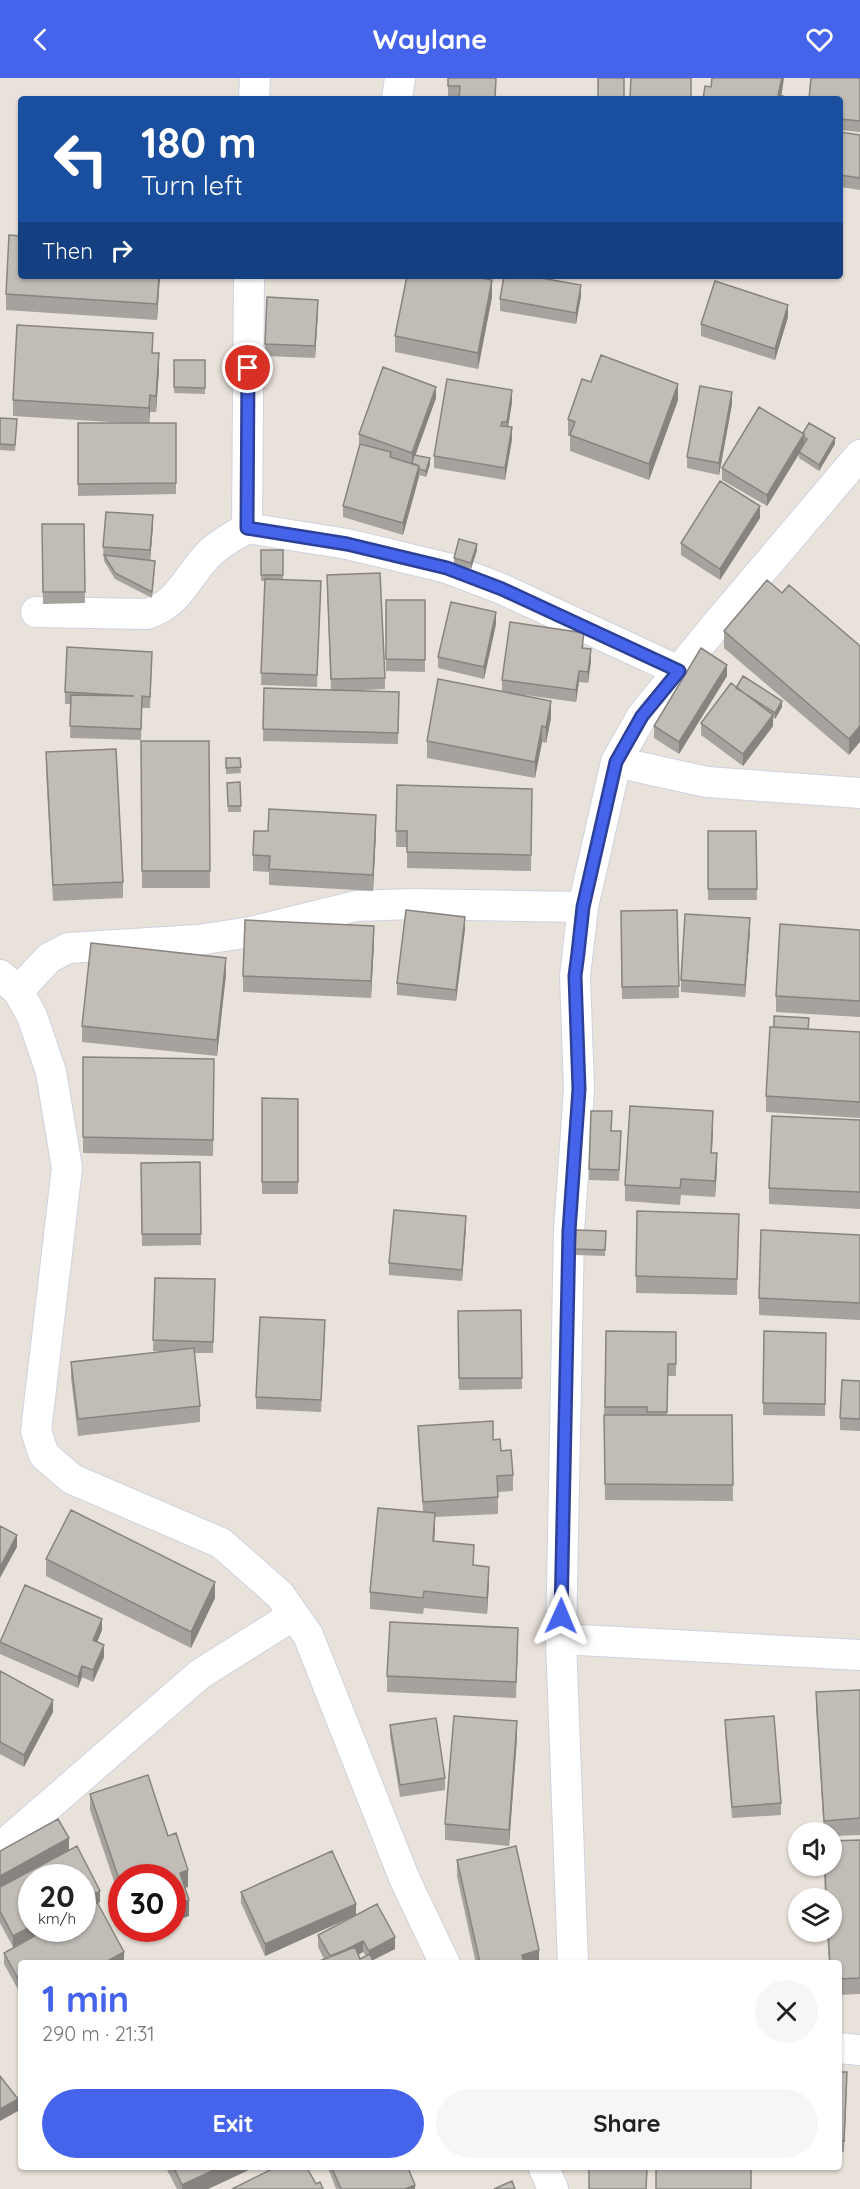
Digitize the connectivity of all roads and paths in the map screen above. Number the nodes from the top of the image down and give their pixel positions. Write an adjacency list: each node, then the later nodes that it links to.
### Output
1 (255, 78): 3 (street)
2 (400, 78): 4 (street)
3 (254, 96)
4 (397, 96)
5 (249, 279): 7 (street)
6 (859, 458): 9 (street)
7 (247, 528): 8 (street); 9 (street)
8 (36, 612)
9 (679, 671): 10 (street)
10 (616, 762): 11 (street); 12 (street)
11 (860, 793)
12 (583, 907): 13 (street); 15 (street)
13 (9, 983): 14 (street)
14 (294, 1615): 17 (street); 18 (street)
15 (561, 1638): 16 (street); 19 (street)
16 (860, 1655)
17 (0, 1848)
18 (443, 1960)
19 (573, 1960)
20 (842, 2048): 21 (street)
21 (860, 2050)
22 (545, 2170): 23 (street)
23 (553, 2189)

